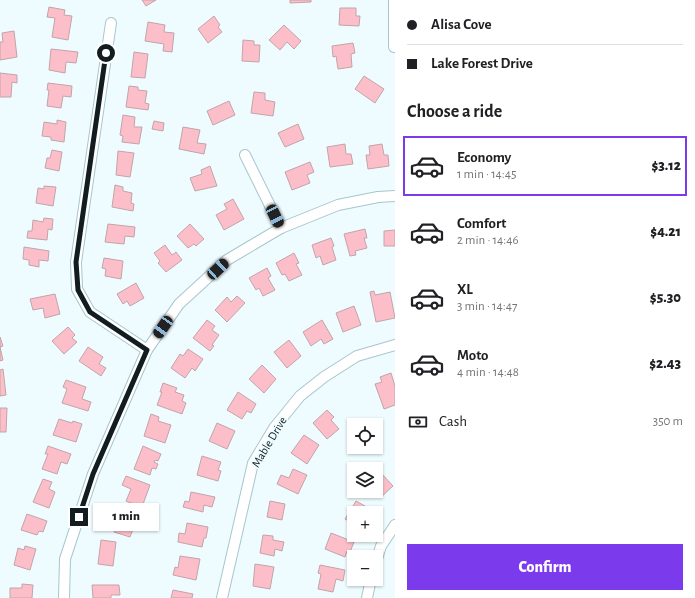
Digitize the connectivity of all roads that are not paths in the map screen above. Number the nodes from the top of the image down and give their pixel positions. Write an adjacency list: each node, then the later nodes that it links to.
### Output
1 (394, 0): 3 (street)
2 (111, 23): 8 (street)
3 (394, 47)
4 (245, 154): 6 (street)
5 (395, 196): 6 (street)
6 (281, 228): 8 (street)
7 (395, 345): 13 (street, Mable Drive)
8 (147, 350): 12 (street)
9 (395, 525): 10 (street)
10 (380, 550)
11 (370, 586): 14 (street)
12 (64, 598)
13 (222, 598)
14 (367, 598)

